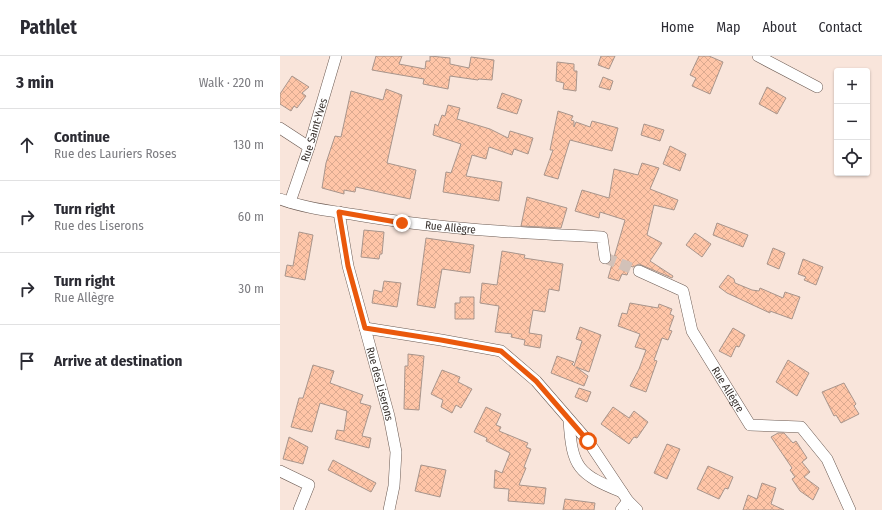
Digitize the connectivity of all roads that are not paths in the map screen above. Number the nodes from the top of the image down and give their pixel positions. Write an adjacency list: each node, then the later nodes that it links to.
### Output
1 (336, 56): 5 (street, Rue Saint-Yves)
2 (758, 56): 3 (street)
3 (817, 87)
4 (280, 128): 5 (street)
5 (309, 147): 6 (street, Rue Saint-Yves)
6 (285, 201): 7 (street, Rue Allègre)
7 (339, 212): 8 (street, Rue Allègre); 10 (street, Rue des Liserons)
8 (605, 258)
9 (639, 271): 17 (street, Rue Allègre)
10 (365, 328): 11 (street); 15 (street, Rue des Liserons)
11 (569, 420): 13 (street); 13 (street)
12 (280, 471): 14 (street)
13 (624, 501): 16 (street)
14 (299, 510)
15 (389, 510)
16 (637, 510)
17 (850, 510)

